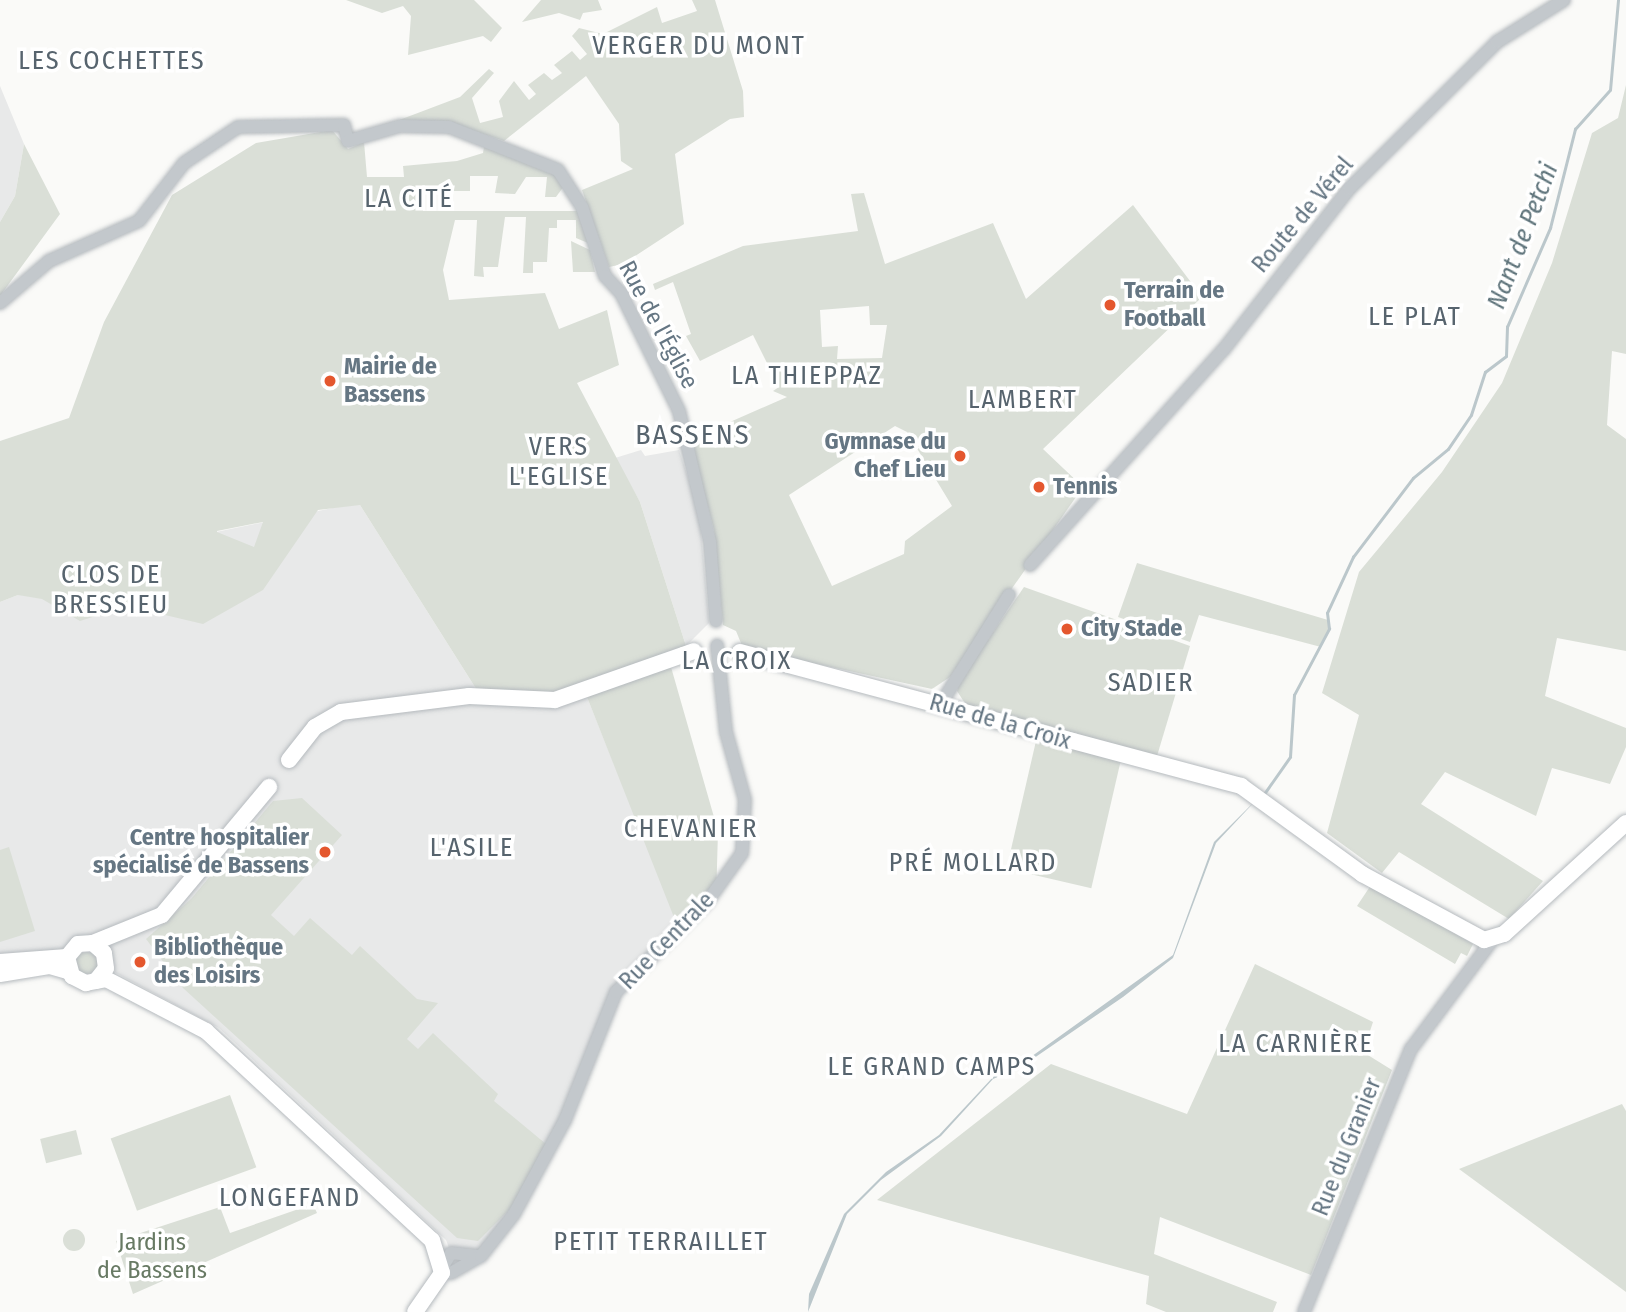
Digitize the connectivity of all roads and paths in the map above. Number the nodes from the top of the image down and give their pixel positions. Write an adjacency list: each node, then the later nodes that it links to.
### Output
1 (1564, 0): 2 (street, Route de Vérel)
2 (1550, 4): 4 (street, Route de Vérel)
3 (0, 303): 6 (street, Rue de l'Église)
4 (1030, 565)
5 (1009, 595): 10 (street)
6 (716, 621)
7 (717, 645): 20 (street, Rue Centrale)
8 (694, 651): 11 (main road)
9 (740, 652): 10 (main road, Rue de la Croix)
10 (940, 705): 14 (main road, Rue de la Croix)
11 (289, 760)
12 (269, 787): 15 (main road)
13 (1626, 823): 14 (main road)
14 (1493, 939): 24 (street, Rue du Granier)
15 (102, 953): 17 (main road); 19 (main road); 21 (main road)
16 (0, 962): 17 (main road)
17 (68, 964): 18 (main road); 19 (main road)
18 (0, 974)
19 (96, 981): 21 (main road)
20 (481, 1256): 21 (street); 21 (street)
21 (447, 1263): 22 (main road); 23 (main road)
22 (415, 1312)
23 (424, 1312)
24 (1304, 1312)

